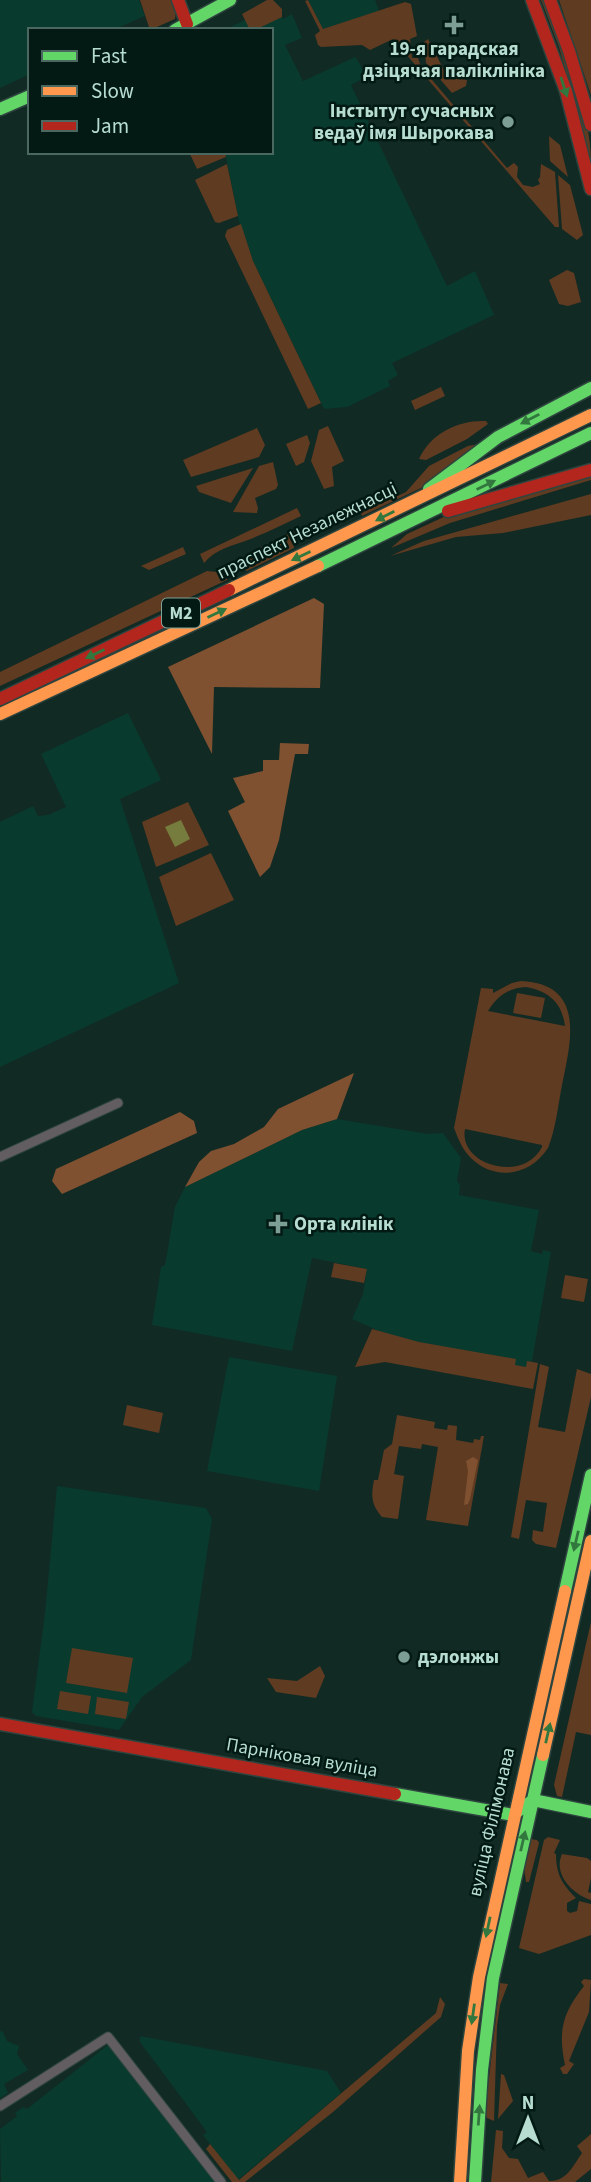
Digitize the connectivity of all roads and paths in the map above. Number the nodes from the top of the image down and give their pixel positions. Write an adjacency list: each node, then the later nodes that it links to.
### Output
1 (178, 0): 5 (main road)
2 (230, 0): 5 (main road)
3 (532, 0): 9 (main road, one-way to 9)
4 (550, 0): 8 (main road)
5 (181, 27)
6 (28, 97): 7 (main road)
7 (0, 109)
8 (591, 125)
9 (591, 189)
10 (591, 388): 14 (main road, one-way to 14)
11 (591, 415): 14 (main road, праспект Незалежнасці / М2)
12 (591, 433): 15 (main road, праспект Незалежнасці / М2, one-way to 12)
13 (591, 470): 15 (main road)
14 (408, 504): 16 (main road, праспект Незалежнасці / М2, one-way to 16)
15 (402, 526): 17 (main road, праспект Незалежнасці / М2, one-way to 15)
16 (0, 699)
17 (0, 714)
18 (118, 1103): 19 (street)
19 (0, 1157)
20 (591, 1475): 22 (main road, вуліца Філімонава, one-way to 22)
21 (591, 1541): 23 (main road, вуліца Філімонава)
22 (558, 1620): 23 (main road); 27 (main road, вуліца Філімонава)
23 (572, 1623): 25 (main road, вуліца Філімонава, one-way to 23)
24 (0, 1724): 27 (main road, Парніковая вуліца)
25 (533, 1800): 26 (main road); 27 (main road); 31 (main road, вуліца Філімонава, one-way to 25)
26 (591, 1812)
27 (513, 1815): 30 (main road, вуліца Філімонава, one-way to 30)
28 (0, 2106): 29 (street)
29 (220, 2182)
30 (460, 2182)
31 (475, 2182)

